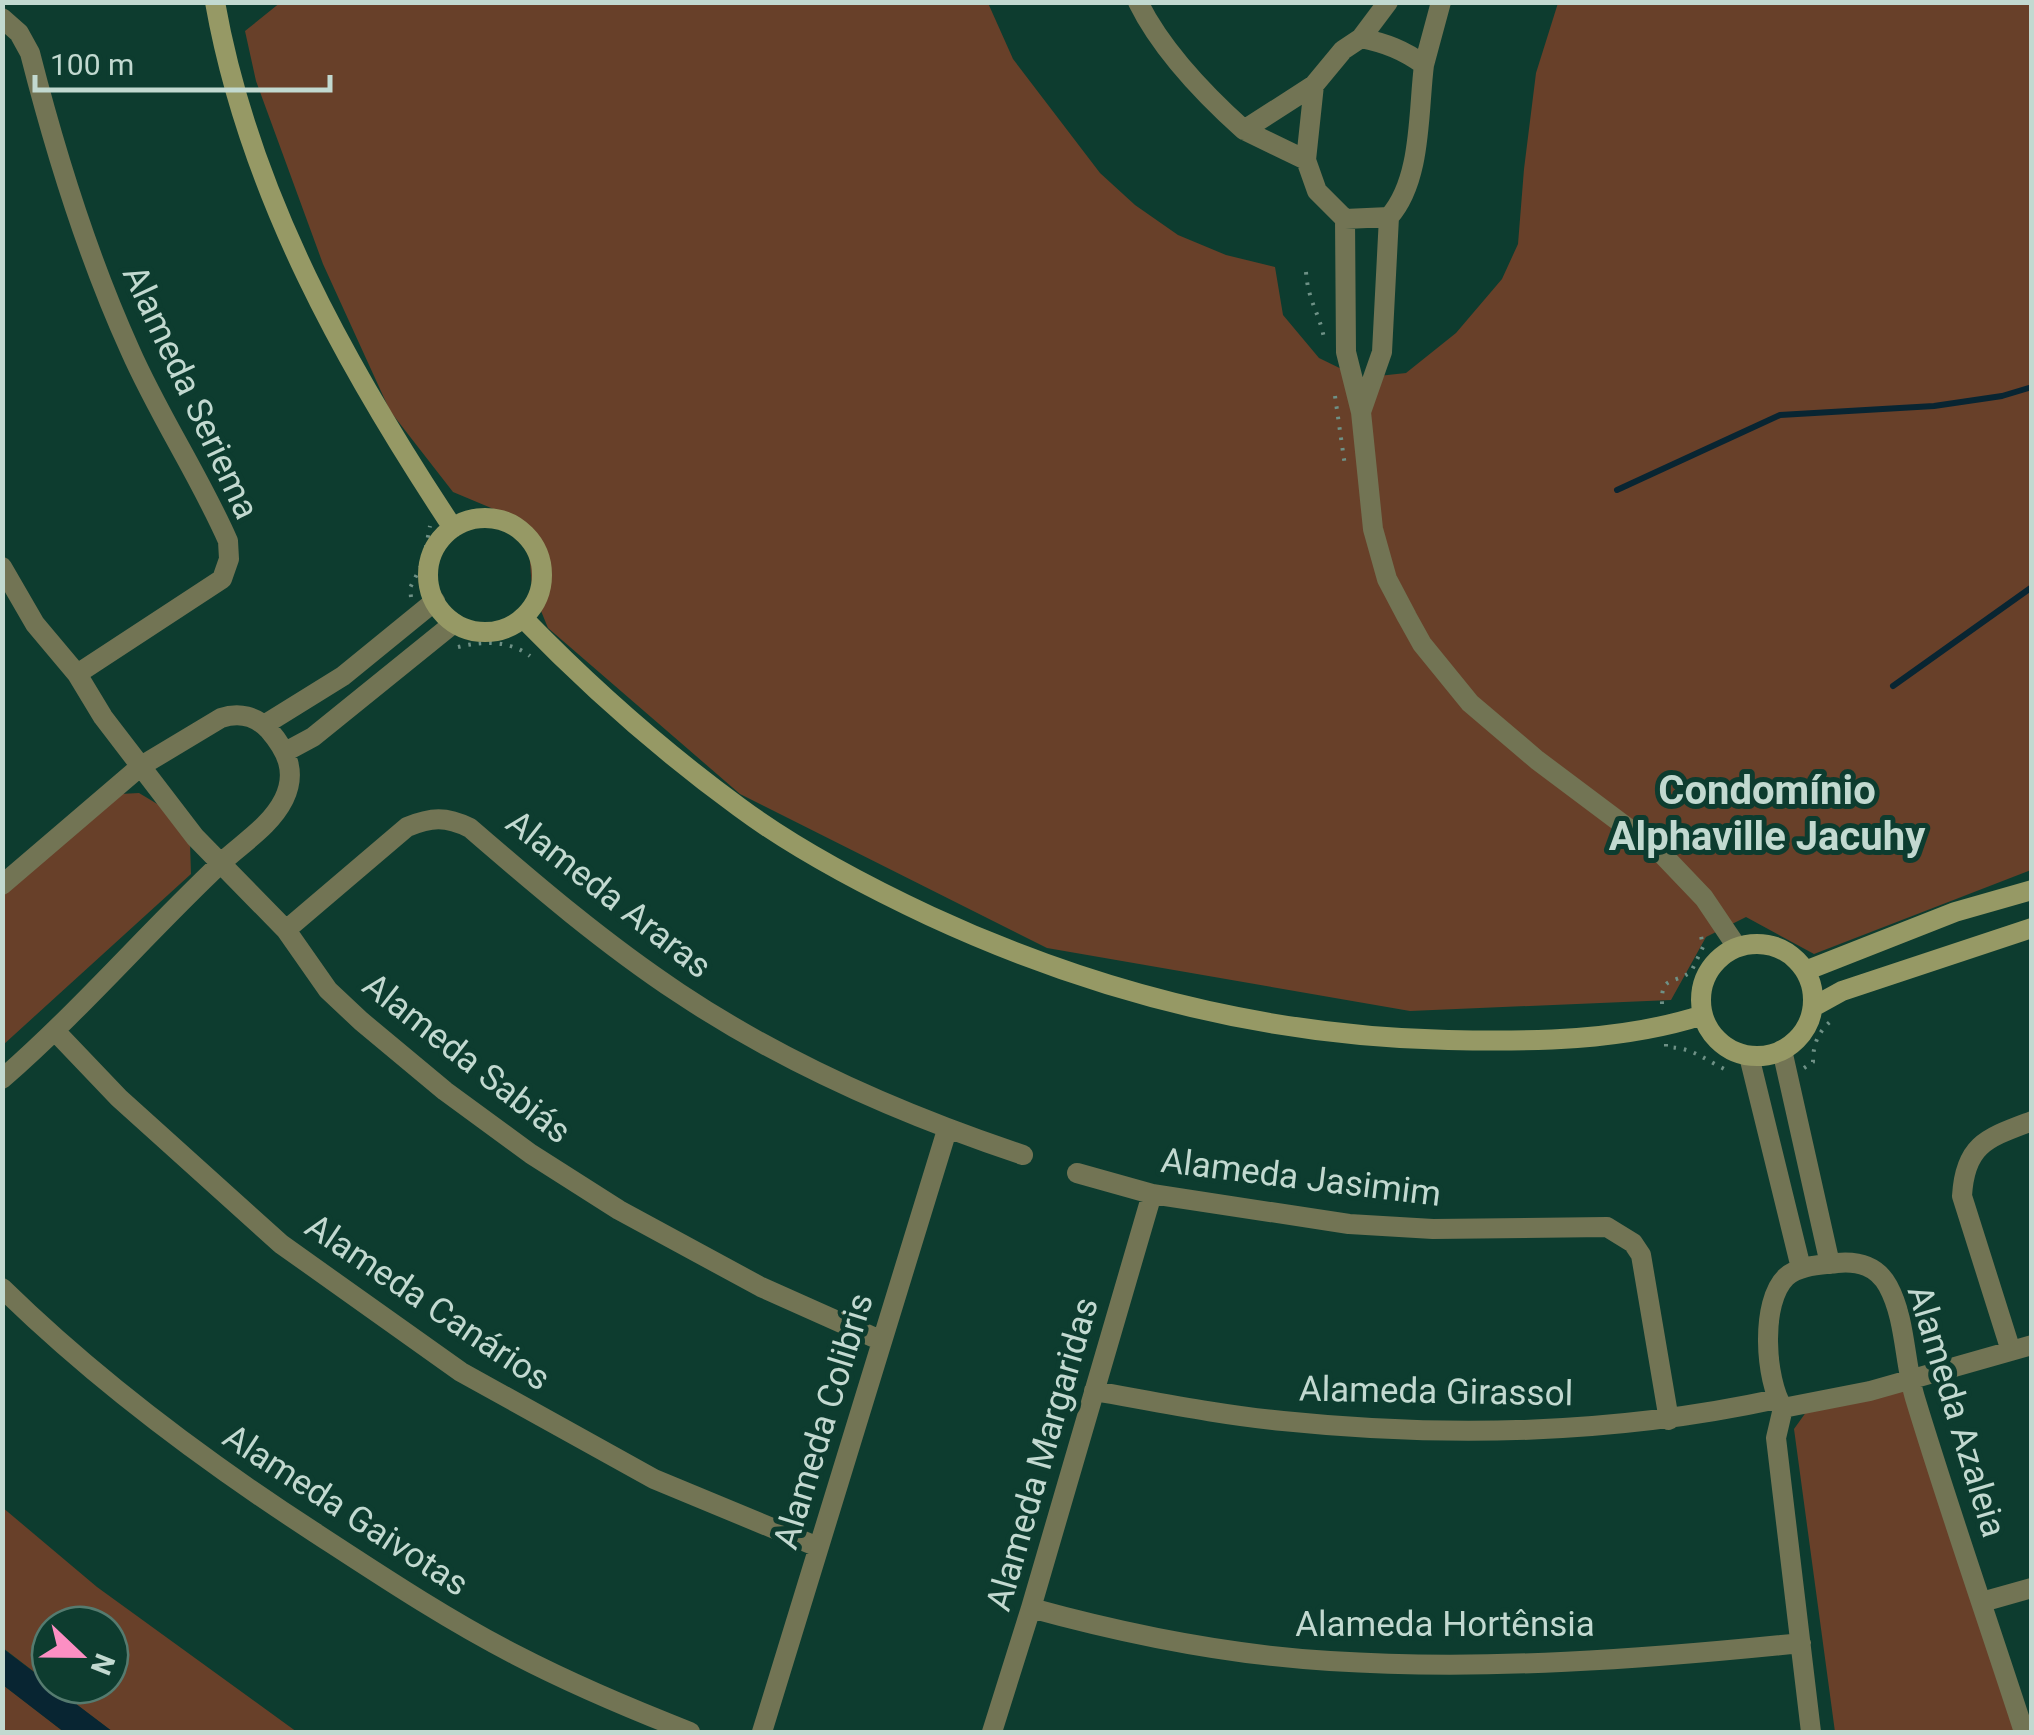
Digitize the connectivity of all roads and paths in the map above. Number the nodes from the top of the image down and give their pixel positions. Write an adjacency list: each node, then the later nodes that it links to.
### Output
1 (214, 2): 17 (street)
2 (1138, 2): 9 (street)
3 (1388, 2): 6 (street)
4 (1440, 2): 7 (street)
5 (2, 18): 25 (street, Alameda Seriema)
6 (1361, 38): 7 (street); 8 (street)
7 (1424, 65): 11 (street)
8 (1314, 85): 9 (street); 10 (street)
9 (1244, 130): 10 (street)
10 (1306, 160): 12 (street)
11 (1390, 217): 12 (street); 14 (street)
12 (1346, 219): 13 (street)
13 (1345, 328): 14 (street); 15 (street)
14 (1383, 329): 15 (street)
15 (1361, 412): 36 (street)
16 (433, 516): 20 (path)
17 (453, 528): 19 (street); 21 (street)
18 (2, 567): 25 (street, Alameda Sabiás)
19 (434, 601): 20 (street); 22 (street)
20 (415, 618): 26 (street)
21 (523, 618): 22 (street); 39 (street)
22 (454, 623): 23 (street)
23 (437, 638): 24 (path); 27 (street)
24 (534, 658)
25 (76, 674): 30 (street, Alameda Sabiás)
26 (343, 676): 27 (street); 28 (street)
27 (362, 699): 29 (street)
28 (264, 724): 29 (street); 30 (street)
29 (287, 751): 31 (street)
30 (141, 766): 31 (street, Alameda Sabiás); 32 (street)
31 (221, 862): 35 (street, Alameda Sabiás); 40 (street)
32 (2, 885)
33 (2032, 890): 37 (street)
34 (2032, 928): 38 (street)
35 (286, 930): 47 (street, Alameda Araras); 56 (street, Alameda Sabiás)
36 (1737, 948): 37 (street); 39 (street)
37 (1805, 971): 38 (street)
38 (1813, 1007): 43 (street)
39 (1703, 1016): 44 (street)
40 (56, 1032): 45 (street); 62 (street, Alameda Canários)
41 (1666, 1047): 42 (path)
42 (1652, 1048)
43 (1782, 1050): 44 (street); 50 (street)
44 (1748, 1056): 51 (street)
45 (2, 1079)
46 (2032, 1121): 57 (street)
47 (948, 1130): 48 (street, Alameda Araras); 56 (street, Alameda Colibris)
48 (1022, 1155)
49 (1077, 1173): 52 (street, Alameda Jasimim)
50 (1810, 1178): 51 (street); 53 (street)
51 (1782, 1185): 54 (street)
52 (1152, 1194): 59 (street, Alameda Margaridas); 61 (street, Alameda Jasimim)
53 (1830, 1264): 54 (street, Alameda Azaleia); 58 (street, Alameda Azaleia)
54 (1801, 1268): 60 (street)
55 (2, 1288): 67 (street, Alameda Gaivotas)
56 (882, 1341): 62 (street, Alameda Colibris)
57 (2021, 1348): 58 (street, Alameda Girassol)
58 (1910, 1380): 60 (street, Alameda Girassol); 64 (street, Alameda Azaleia)
59 (1094, 1391): 61 (street, Alameda Girassol); 65 (street, Alameda Margaridas)
60 (1780, 1404): 61 (street, Alameda Girassol); 66 (street)
61 (1669, 1420)
62 (818, 1547): 68 (street, Alameda Colibris)
63 (2032, 1588): 64 (street)
64 (1982, 1602): 71 (street, Alameda Azaleia)
65 (1032, 1608): 66 (street, Alameda Hortênsia); 69 (street, Alameda Margaridas)
66 (1801, 1643): 70 (street)
67 (690, 1732)
68 (762, 1732)
69 (992, 1732)
70 (1811, 1732)
71 (2024, 1732)

